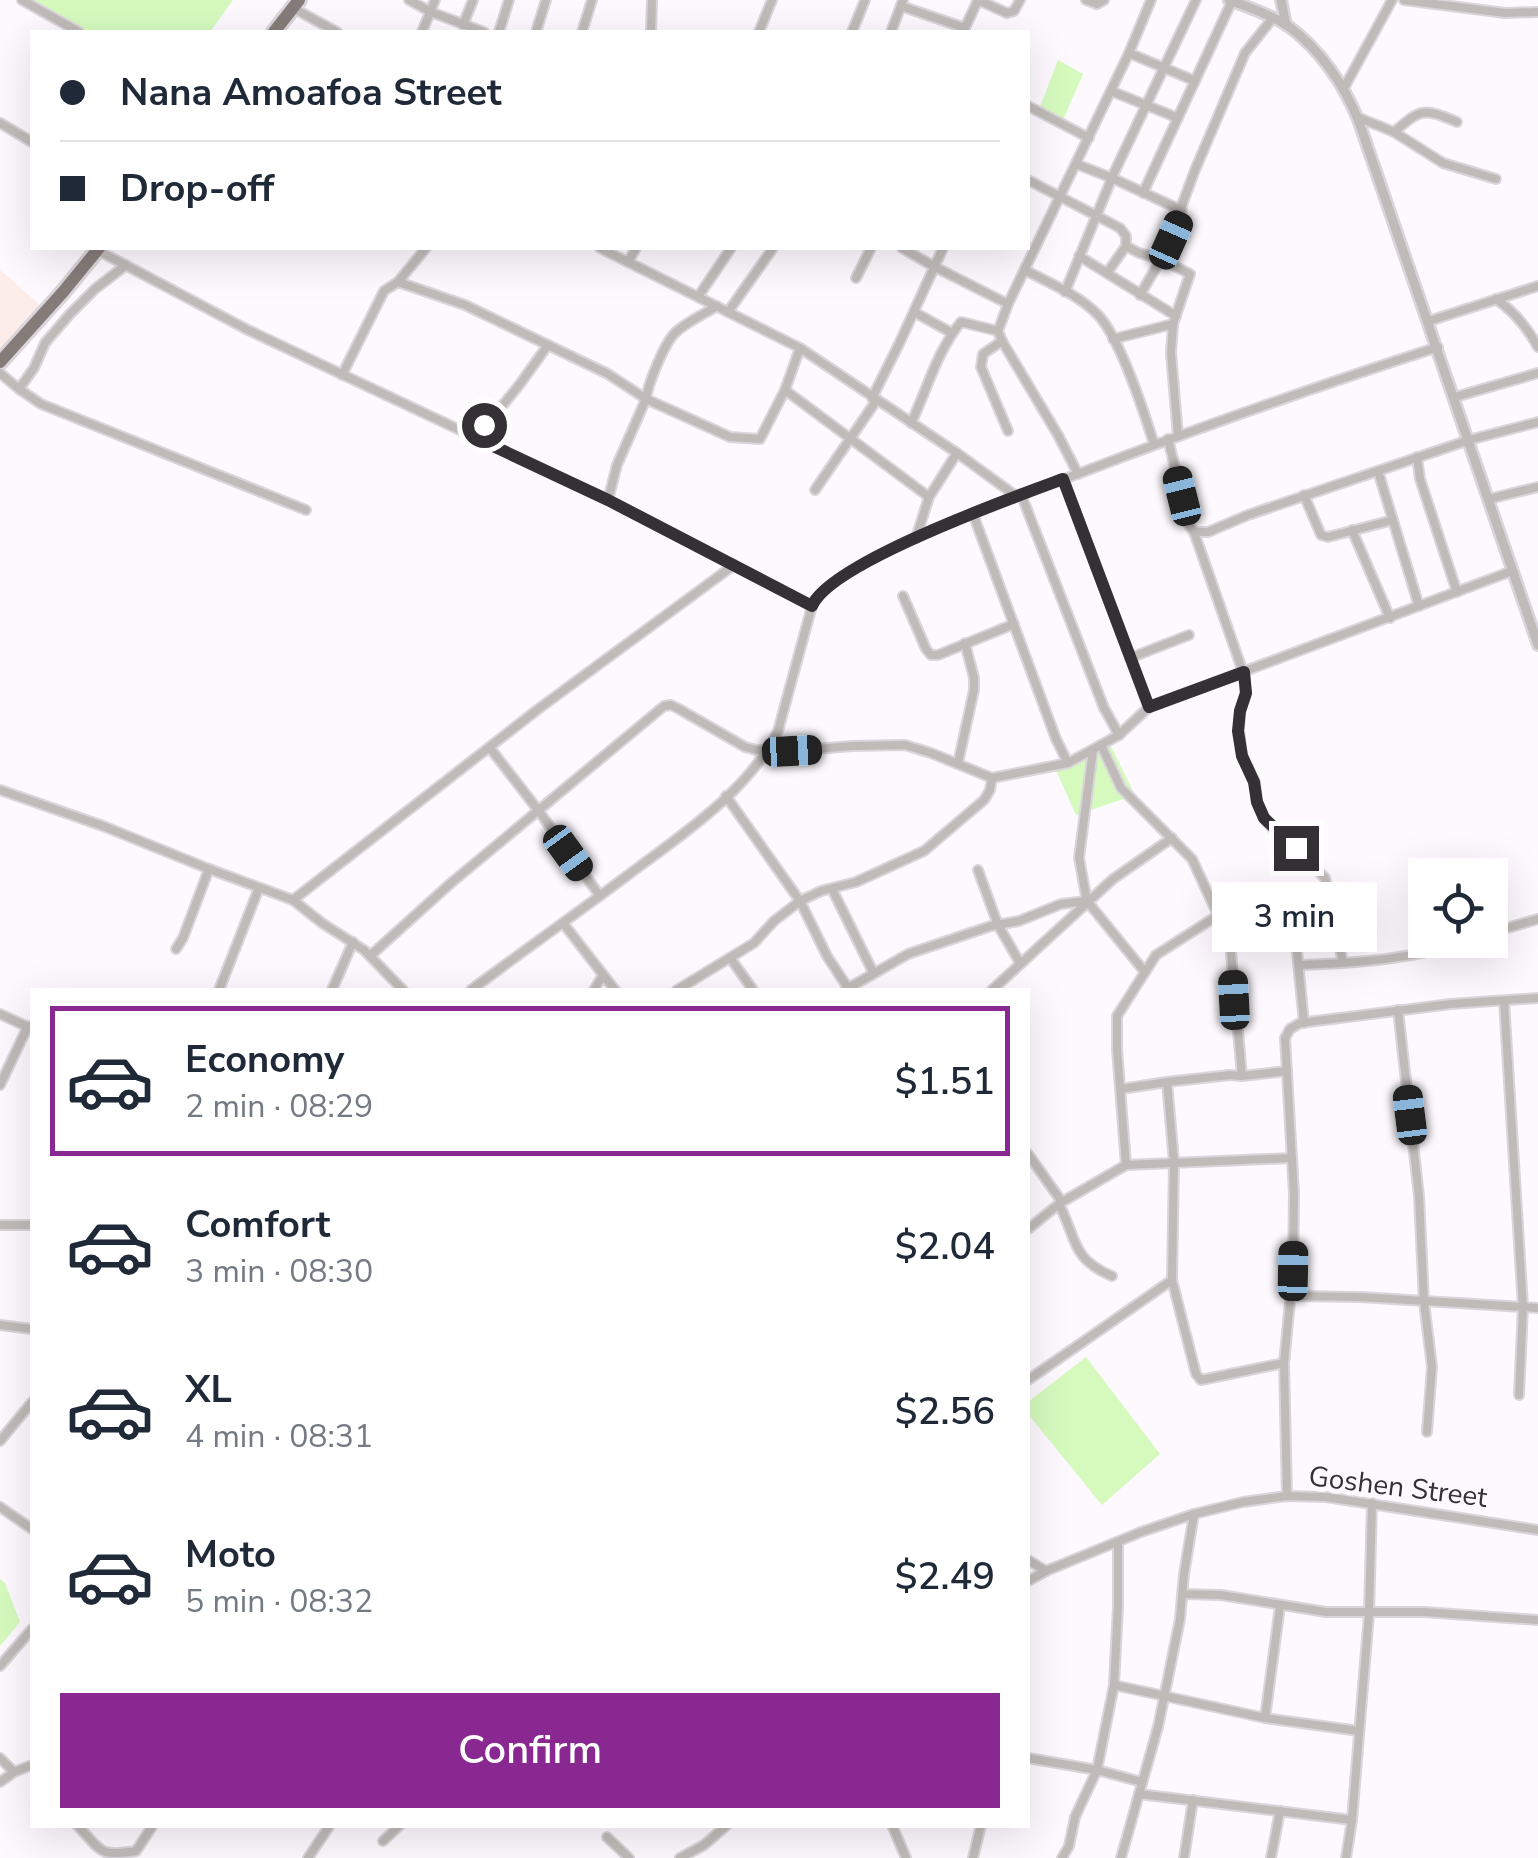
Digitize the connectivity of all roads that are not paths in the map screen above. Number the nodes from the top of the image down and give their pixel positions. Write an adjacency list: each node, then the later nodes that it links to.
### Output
1 (22, 0): 29 (street)
2 (409, 0): 24 (street)
3 (435, 0): 24 (street)
4 (473, 0): 27 (street)
5 (509, 0): 34 (street)
6 (546, 0): 35 (street)
7 (592, 0): 36 (street)
8 (652, 0): 37 (street)
9 (772, 0): 38 (street)
10 (866, 0): 39 (street)
11 (978, 0): 12 (street); 41 (street)
12 (1020, 0)
13 (1086, 0): 14 (street)
14 (1104, 0)
15 (1151, 0): 42 (street)
16 (1196, 0): 43 (street)
17 (1231, 0): 22 (street); 44 (street)
18 (1281, 0): 28 (street)
19 (1392, 0): 45 (street)
20 (1404, 0): 25 (street)
21 (902, 3): 40 (street); 41 (street)
22 (1248, 3): 26 (street)
23 (296, 4): 30 (highway); 31 (street)
24 (430, 12): 27 (street); 32 (street)
25 (1538, 12)
26 (1272, 18): 28 (street); 62 (street)
27 (463, 25): 33 (street)
28 (1286, 25): 45 (street)
29 (75, 30)
30 (276, 30)
31 (333, 30)
32 (423, 30)
33 (478, 30)
34 (500, 30)
35 (537, 30)
36 (583, 30)
37 (650, 30)
38 (760, 30)
39 (853, 30)
40 (892, 30)
41 (964, 30)
42 (1129, 53): 43 (street); 46 (street)
43 (1163, 69): 44 (street); 47 (street)
44 (1195, 82): 50 (street)
45 (1344, 88): 49 (street)
46 (1111, 91): 47 (street); 54 (street)
47 (1146, 106): 50 (street); 57 (street)
48 (1030, 107): 54 (street)
49 (1358, 117): 53 (street); 94 (street)
50 (1178, 118): 60 (street)
51 (0, 122): 55 (street)
52 (1457, 122): 53 (street)
53 (1394, 132): 58 (street)
54 (1088, 138): 56 (street)
55 (30, 141)
56 (1076, 164): 57 (street); 61 (street)
57 (1112, 178): 60 (street); 63 (street)
58 (1496, 179)
59 (1030, 181): 61 (street)
60 (1143, 193): 62 (street)
61 (1062, 196): 63 (street); 80 (street)
62 (1181, 210): 76 (street)
63 (1097, 217): 64 (street); 75 (street)
64 (1126, 246): 76 (street); 81 (street)
65 (97, 250): 103 (highway)
66 (100, 250): 78 (street)
67 (424, 250): 83 (street)
68 (604, 250): 77 (street)
69 (635, 250): 77 (street)
70 (730, 250): 87 (street)
71 (773, 250): 91 (street)
72 (870, 250): 82 (street)
73 (905, 250): 79 (street)
74 (942, 250): 79 (street)
75 (1080, 256): 81 (street); 85 (street)
76 (1162, 260): 86 (street); 93 (street)
77 (628, 262): 87 (street)
78 (126, 266): 106 (street); 107 (street)
79 (933, 266): 89 (street); 92 (street)
80 (1025, 270): 85 (street); 89 (street)
81 (1107, 274): 86 (street)
82 (856, 278)
83 (398, 282): 99 (street); 106 (street)
84 (1538, 286): 88 (street)
85 (1064, 292): 97 (street)
86 (1140, 295): 93 (street)
87 (698, 297): 90 (street)
88 (1496, 299): 94 (street); 101 (street)
89 (1008, 304): 95 (street)
90 (717, 306): 91 (street); 110 (street)
91 (728, 312): 102 (street)
92 (914, 312): 96 (street); 111 (street)
93 (1175, 320): 97 (street); 115 (street)
94 (1428, 320): 100 (street)
95 (998, 331): 96 (street); 98 (street)
96 (952, 333): 113 (street)
97 (1113, 339): 120 (street)
98 (1002, 341): 114 (street); 124 (street)
99 (548, 345): 110 (street); 116 (street)
100 (1438, 347): 109 (street); 115 (street)
101 (1538, 347)
102 (800, 348): 108 (street); 111 (street)
103 (0, 362)
104 (0, 373): 107 (street)
105 (1538, 373): 109 (street)
106 (342, 374): 116 (street)
107 (19, 389): 133 (street)
108 (786, 390): 110 (street); 117 (street)
109 (1455, 398): 119 (street)
110 (646, 399): 132 (street)
111 (874, 400): 113 (street); 117 (street)
112 (1538, 422): 119 (street)
113 (910, 424): 121 (street)
114 (1008, 431)
115 (1178, 436): 118 (street)
116 (476, 438): 132 (street)
117 (850, 438): 127 (street); 129 (street)
118 (1168, 439): 120 (street); 137 (street)
119 (1469, 440): 122 (street); 131 (street)
120 (1154, 444): 124 (street)
121 (957, 454): 128 (street); 129 (street)
122 (1417, 457): 123 (street); 141 (street)
123 (1378, 471): 130 (street); 135 (street)
124 (1078, 474): 125 (street)
125 (1063, 479): 128 (street); 150 (street)
126 (1538, 487): 131 (street)
127 (816, 490)
128 (1018, 495): 134 (street); 153 (street)
129 (928, 496): 138 (street)
130 (1304, 496): 136 (street); 137 (street)
131 (1489, 499): 140 (street)
132 (608, 500): 139 (street)
133 (306, 510)
134 (972, 514): 138 (street); 146 (street)
135 (1393, 520): 136 (street); 144 (street)
136 (1352, 530): 145 (street)
137 (1194, 532): 151 (street)
138 (916, 538): 143 (street)
139 (734, 565): 143 (street); 154 (street)
140 (1512, 571): 141 (street); 149 (street)
141 (1457, 592): 144 (street)
142 (903, 596): 148 (street)
143 (812, 606): 156 (street)
144 (1420, 606): 145 (street)
145 (1390, 618): 151 (street)
146 (1014, 624): 148 (street); 158 (street)
147 (1189, 635): 150 (street)
148 (964, 643): 157 (street)
149 (1538, 645)
150 (1130, 658): 152 (street)
151 (1244, 672): 152 (street); 184 (street)
152 (1149, 707): 153 (street)
153 (1120, 735): 155 (street)
154 (490, 748): 162 (street); 169 (street)
155 (1097, 748): 158 (street); 163 (street); 171 (street)
156 (768, 751): 157 (street); 161 (street); 162 (street)
157 (958, 763): 159 (street)
158 (1068, 763): 159 (street)
159 (992, 778): 167 (street)
160 (0, 790): 164 (street)
161 (726, 796): 168 (street); 170 (street)
162 (538, 810): 168 (street); 181 (street)
163 (1172, 838): 171 (street); 173 (street)
164 (208, 869): 166 (street); 179 (street)
165 (978, 870): 176 (street)
166 (260, 888): 169 (street); 189 (street)
167 (832, 889): 170 (street); 187 (street)
168 (600, 896): 175 (street)
169 (293, 900): 178 (street)
170 (800, 901): 182 (street); 197 (street)
171 (1087, 902): 176 (street); 183 (street); 186 (street)
172 (1293, 911): 185 (street)
173 (1217, 916): 186 (street); 207 (street)
174 (1538, 919): 177 (street)
175 (563, 923): 188 (street); 192 (street)
176 (998, 925): 183 (street); 187 (street)
177 (1508, 928)
178 (354, 942): 181 (street); 190 (street)
179 (176, 949)
180 (1408, 955): 184 (street)
181 (370, 956): 191 (street)
182 (731, 958): 195 (street); 196 (street)
183 (1020, 963): 199 (street)
184 (1342, 963): 185 (street)
185 (1300, 965): 204 (street)
186 (1144, 971): 210 (street)
187 (873, 972): 198 (street)
188 (604, 975): 193 (street); 194 (street)
189 (219, 988)
190 (333, 988)
191 (402, 988)
192 (474, 988)
193 (595, 988)
194 (614, 988)
195 (680, 988)
196 (753, 988)
197 (845, 988)
198 (848, 988)
199 (994, 988)
200 (1538, 998): 201 (street)
201 (1504, 1000): 202 (street); 223 (street)
202 (1398, 1010): 204 (street); 222 (street)
203 (0, 1014): 205 (street)
204 (1304, 1023): 206 (street)
205 (30, 1028): 209 (street)
206 (1287, 1071): 207 (street); 212 (street)
207 (1242, 1076): 208 (street)
208 (1166, 1082): 210 (street); 213 (street)
209 (0, 1085)
210 (1121, 1089): 214 (street)
211 (1030, 1157): 215 (street)
212 (1292, 1158): 213 (street); 221 (street)
213 (1174, 1162): 214 (street); 220 (street)
214 (1126, 1165): 215 (street)
215 (1060, 1203): 218 (street); 219 (street)
216 (0, 1225): 217 (street)
217 (30, 1226)
218 (1030, 1227)
219 (1112, 1276)
220 (1172, 1280): 227 (street); 228 (street)
221 (1290, 1296): 222 (street); 227 (street)
222 (1424, 1302): 223 (street); 231 (street)
223 (1523, 1308): 224 (street); 229 (street)
224 (1538, 1308)
225 (0, 1325): 226 (street)
226 (30, 1329)
227 (1284, 1364): 233 (street)
228 (1030, 1379)
229 (1519, 1395)
230 (30, 1404): 232 (street)
231 (1427, 1432)
232 (0, 1441)
233 (1287, 1496): 234 (street, Goshen Street); 236 (street, Goshen Street)
234 (1372, 1504): 238 (street, Goshen Street); 245 (street)
235 (0, 1507): 237 (street)
236 (1194, 1514): 239 (street, Goshen Street); 243 (street)
237 (30, 1529)
238 (1538, 1530)
239 (1118, 1542): 241 (street, Goshen Street); 249 (street)
240 (1030, 1561): 241 (street)
241 (1046, 1571): 242 (street, Goshen Street)
242 (1030, 1580)
243 (1182, 1594): 244 (street); 250 (street)
244 (1280, 1606): 245 (street); 251 (street)
245 (1368, 1614): 246 (street); 252 (street)
246 (1538, 1620)
247 (30, 1631): 248 (street)
248 (0, 1666)
249 (1114, 1685): 250 (street); 256 (street)
250 (1164, 1695): 251 (street); 259 (street)
251 (1265, 1718): 252 (street)
252 (1359, 1731): 263 (street)
253 (0, 1758): 257 (street)
254 (1030, 1758): 256 (street)
255 (30, 1766): 257 (street)
256 (1097, 1770): 259 (street); 278 (street)
257 (14, 1772): 258 (street)
258 (0, 1782)
259 (1142, 1782): 260 (street)
260 (1139, 1794): 261 (street); 279 (street)
261 (1193, 1800): 262 (street); 280 (street)
262 (1280, 1811): 263 (street); 281 (street)
263 (1352, 1820): 282 (street)
264 (81, 1828): 265 (street)
265 (152, 1828)
266 (328, 1828): 273 (street)
267 (397, 1828): 272 (street)
268 (723, 1828): 275 (street)
269 (893, 1828): 276 (street)
270 (981, 1828): 277 (street)
271 (607, 1837): 274 (street)
272 (383, 1841)
273 (308, 1858)
274 (629, 1858)
275 (680, 1858)
276 (906, 1858)
277 (974, 1858)
278 (1062, 1858)
279 (1121, 1858)
280 (1184, 1858)
281 (1271, 1858)
282 (1346, 1858)

